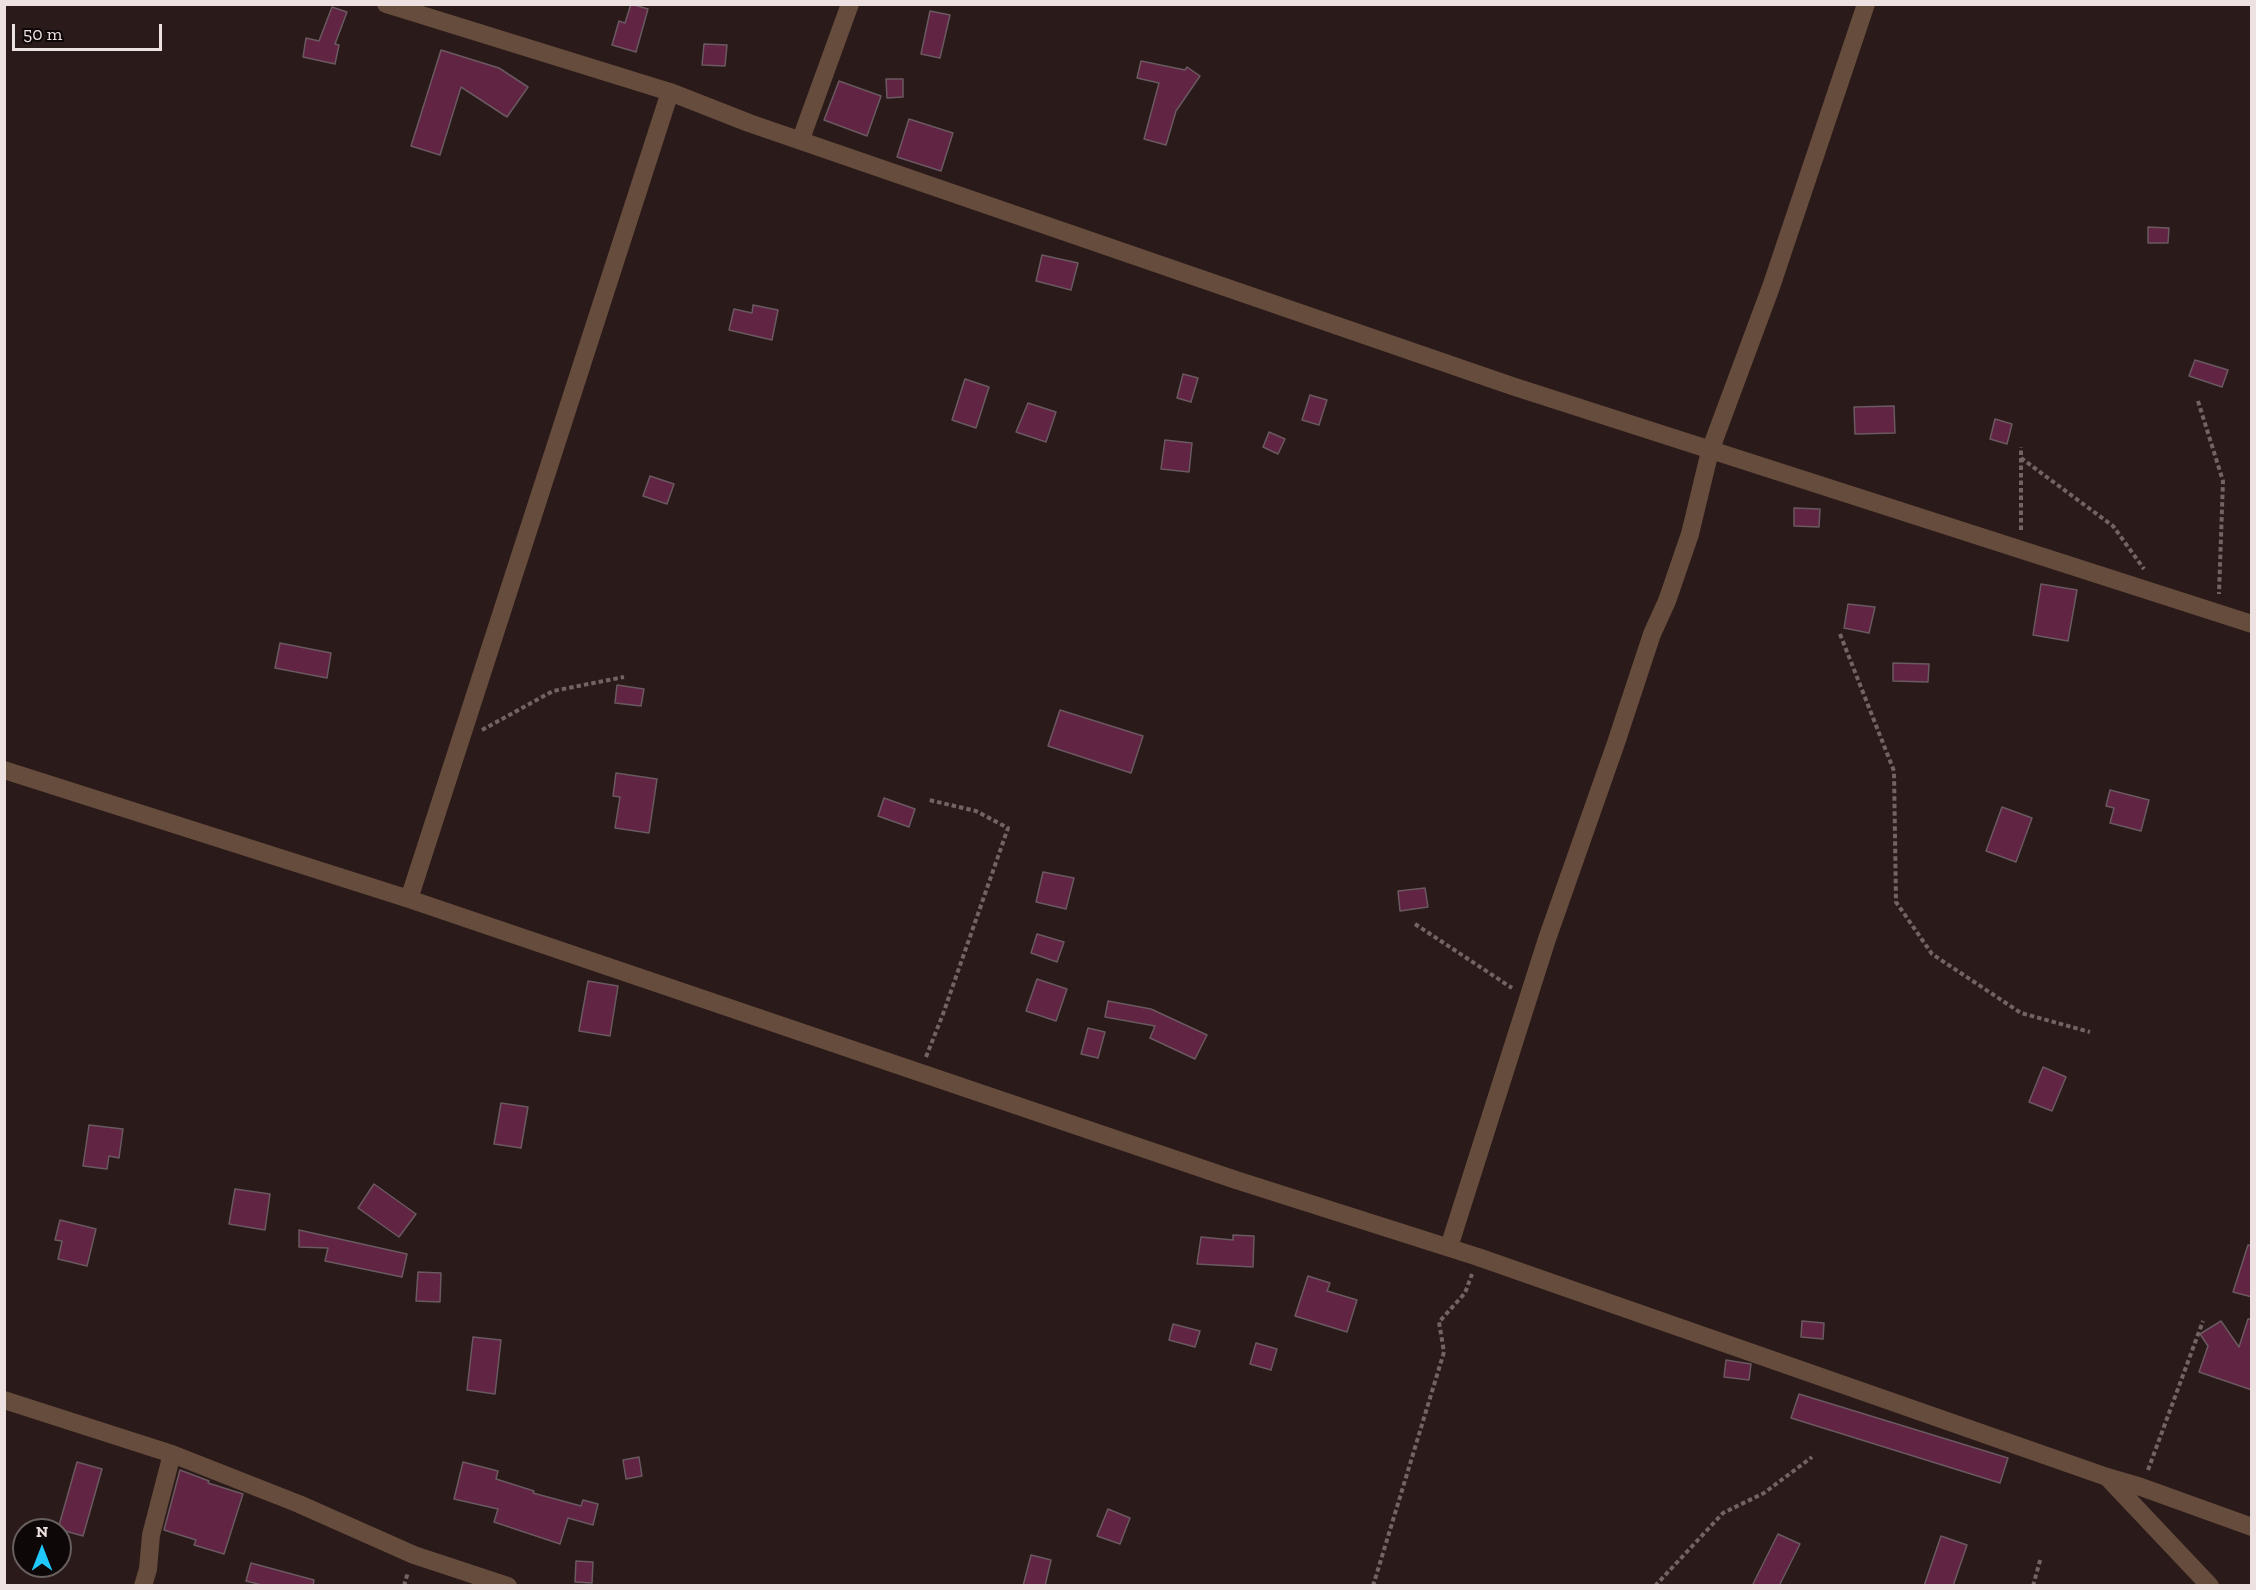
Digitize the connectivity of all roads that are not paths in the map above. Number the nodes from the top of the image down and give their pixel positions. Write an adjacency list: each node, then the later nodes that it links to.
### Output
1 (386, 4): 4 (street)
2 (850, 4): 5 (street)
3 (1866, 4): 6 (street)
4 (670, 92): 5 (street); 9 (street)
5 (801, 139): 6 (street)
6 (1710, 451): 7 (street); 10 (street)
7 (2252, 624)
8 (4, 770): 9 (street)
9 (409, 899): 10 (street)
10 (1449, 1247): 13 (street)
11 (4, 1400): 12 (street)
12 (172, 1454): 15 (street); 16 (street)
13 (2107, 1477): 14 (street); 17 (street)
14 (2252, 1527)
15 (143, 1586)
16 (508, 1586)
17 (2210, 1586)

